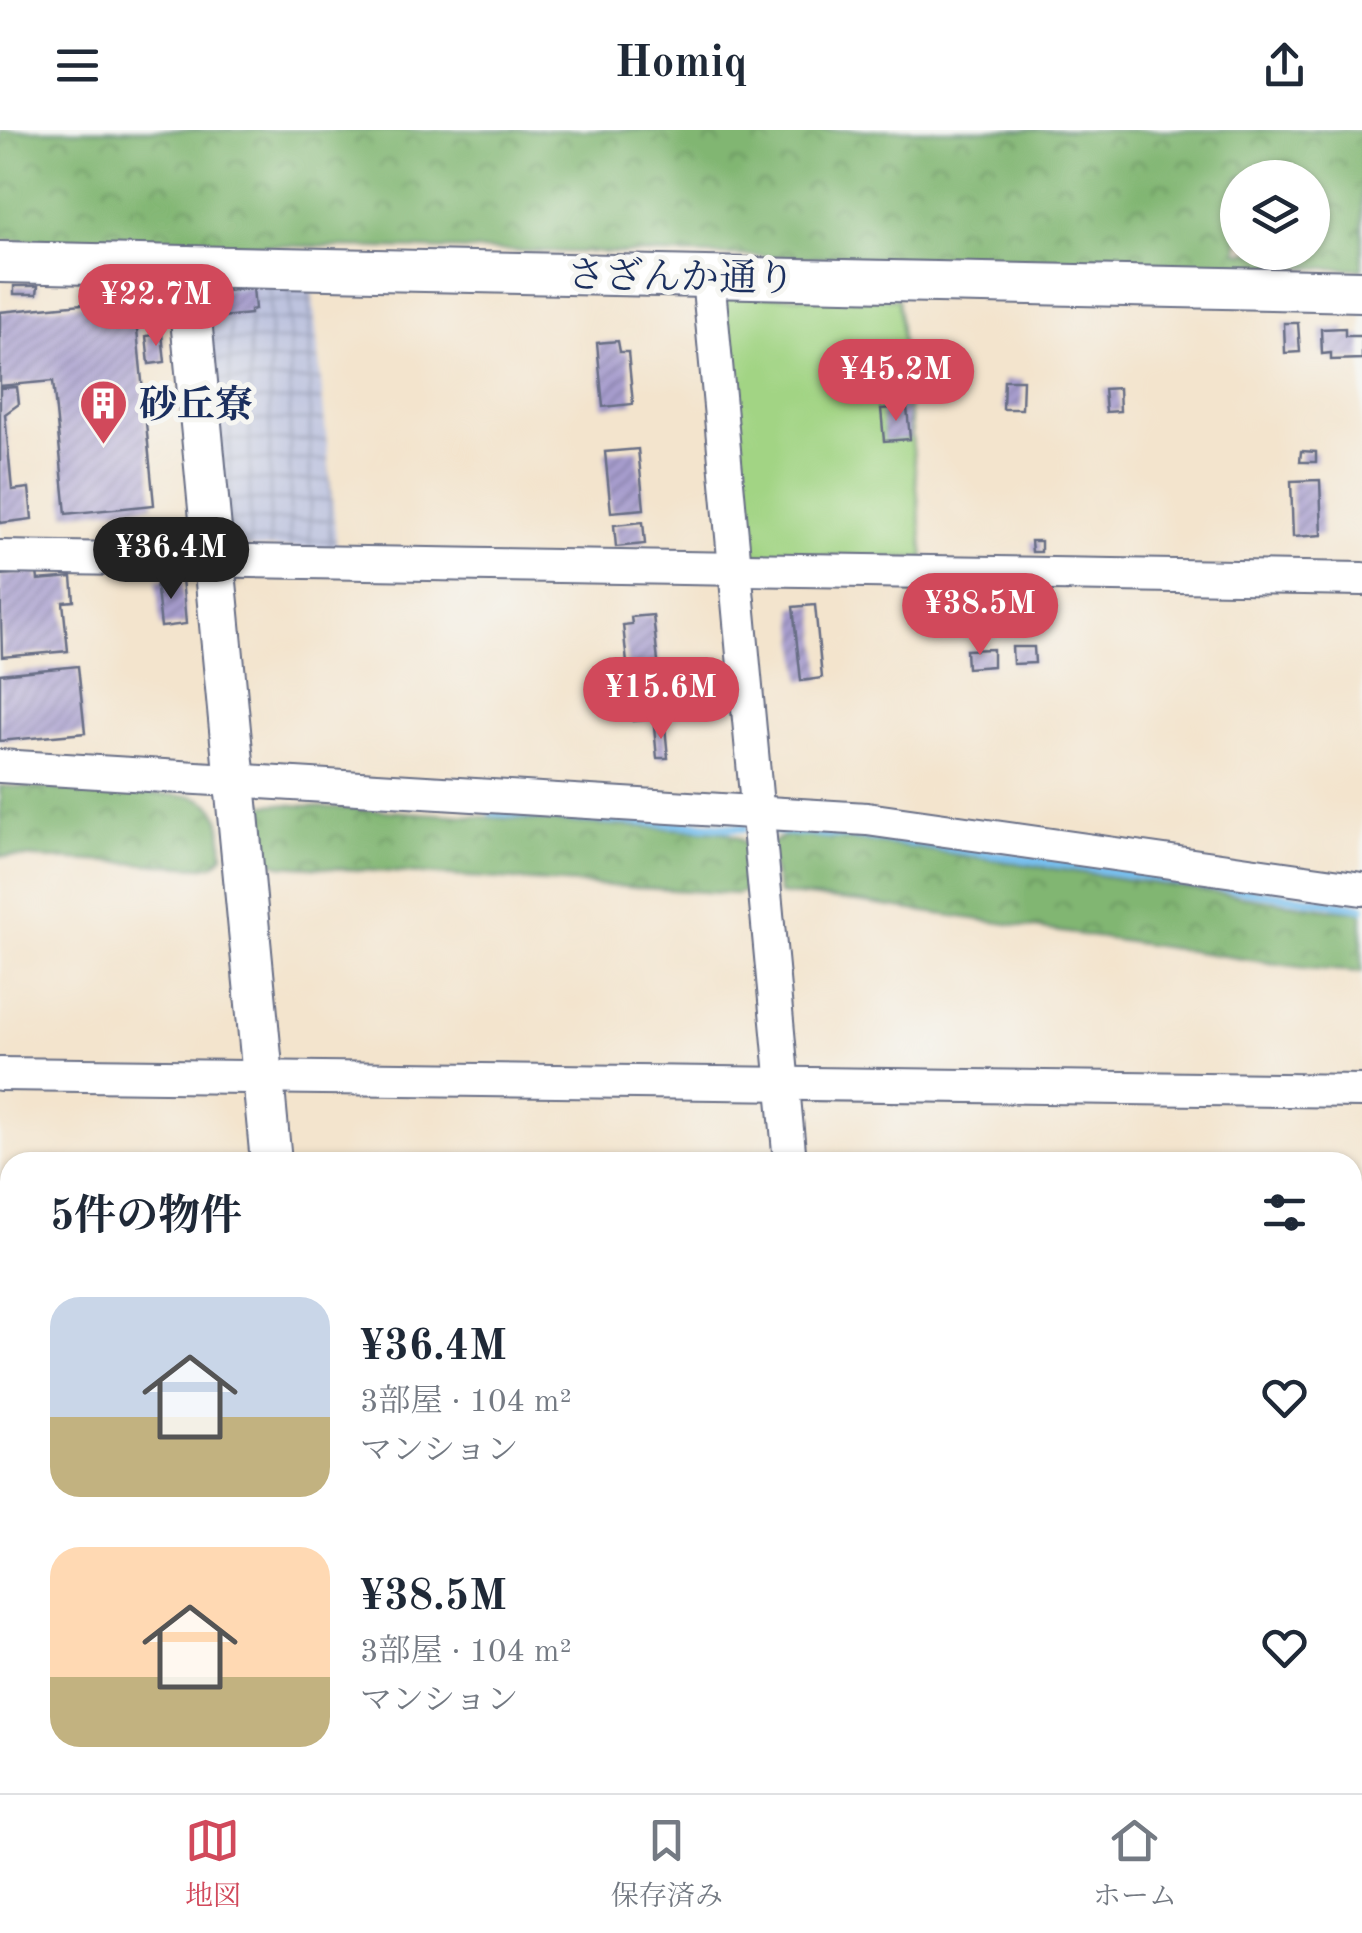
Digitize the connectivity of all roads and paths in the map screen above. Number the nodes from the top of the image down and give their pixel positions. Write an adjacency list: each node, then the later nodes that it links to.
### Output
1 (0, 262): 2 (street, さざんか通り)
2 (186, 266): 3 (street, さざんか通り); 6 (street)
3 (708, 277): 4 (street, さざんか通り); 7 (street)
4 (1362, 291)
5 (0, 557): 6 (street)
6 (213, 560): 7 (street); 10 (street)
7 (734, 568): 8 (street); 11 (street)
8 (1362, 579)
9 (0, 766): 10 (street)
10 (234, 778): 11 (street); 14 (street)
11 (758, 811): 12 (street); 15 (street)
12 (1362, 889)
13 (0, 1074): 14 (street)
14 (263, 1077): 15 (street); 17 (street)
15 (784, 1084): 16 (street); 18 (street)
16 (1362, 1092)
17 (270, 1152)
18 (789, 1152)

